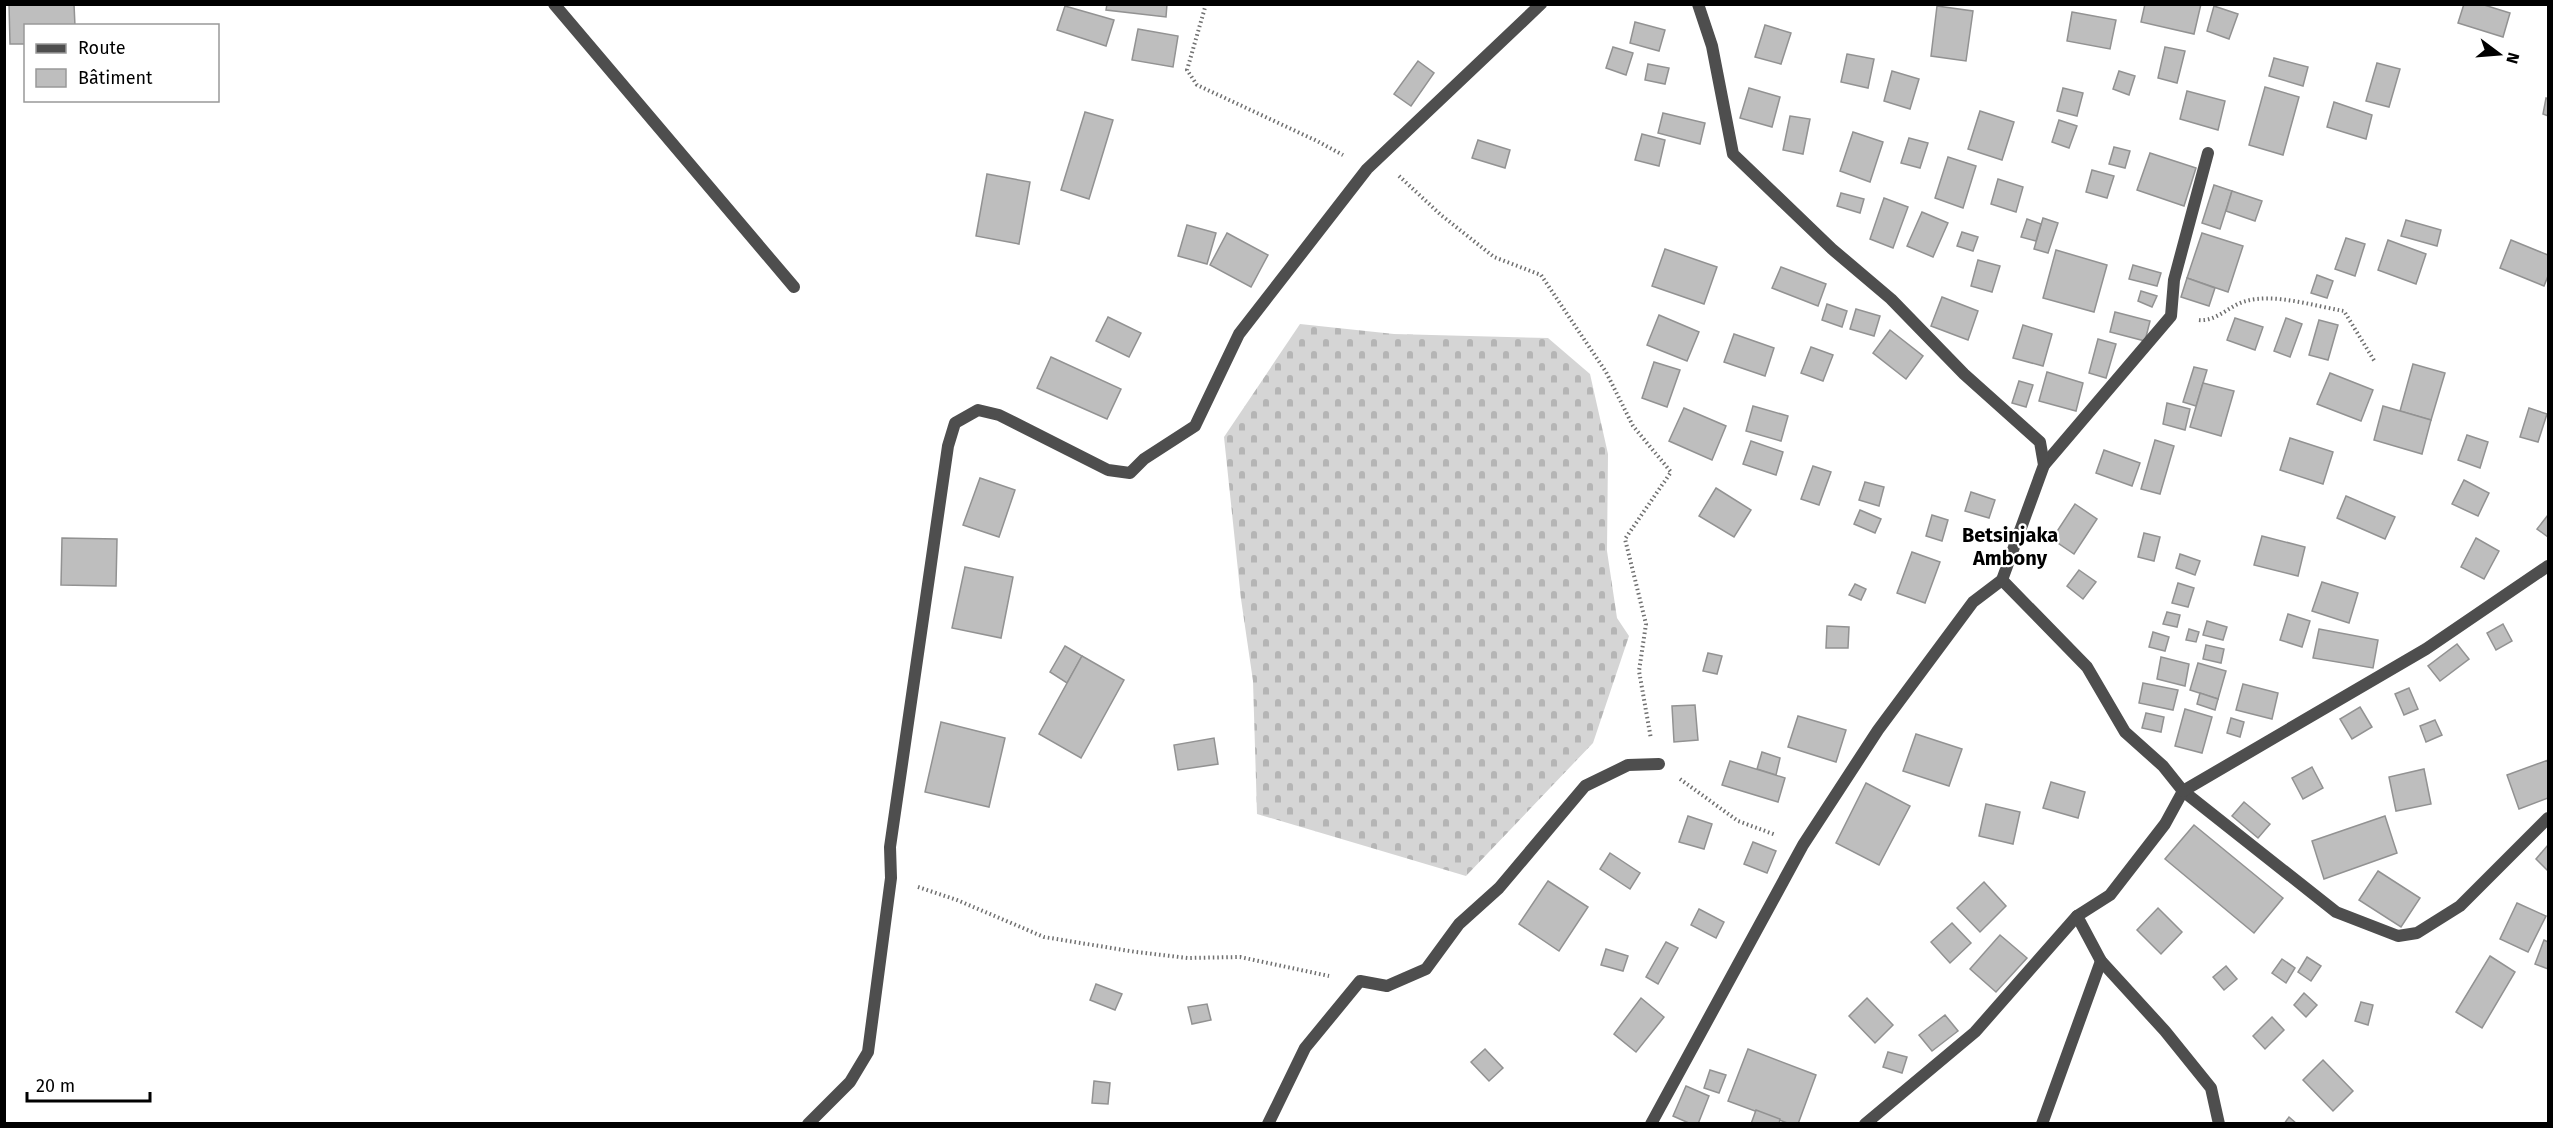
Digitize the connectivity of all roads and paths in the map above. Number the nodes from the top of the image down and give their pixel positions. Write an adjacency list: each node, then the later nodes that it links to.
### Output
1 (554, 4): 8 (street)
2 (1206, 4): 7 (path)
3 (1541, 4): 6 (street)
4 (1698, 4): 11 (street)
5 (2208, 153): 9 (street)
6 (1379, 157): 7 (street); 14 (path)
7 (1367, 169): 18 (street)
8 (794, 287)
9 (2171, 316): 10 (path); 11 (street)
10 (2375, 362)
11 (2044, 465): 13 (street)
12 (2548, 566): 15 (street)
13 (2002, 580): 15 (street); 17 (street)
14 (1659, 764): 17 (path); 21 (street)
15 (2183, 791): 16 (street); 19 (street)
16 (2548, 818)
17 (1803, 845): 24 (street)
18 (891, 878): 21 (path); 22 (street)
19 (2077, 916): 20 (street); 25 (street)
20 (2101, 961): 26 (street); 27 (street)
21 (1360, 981): 23 (street)
22 (808, 1124)
23 (1268, 1124)
24 (1651, 1124)
25 (1865, 1124)
26 (2042, 1124)
27 (2219, 1124)

